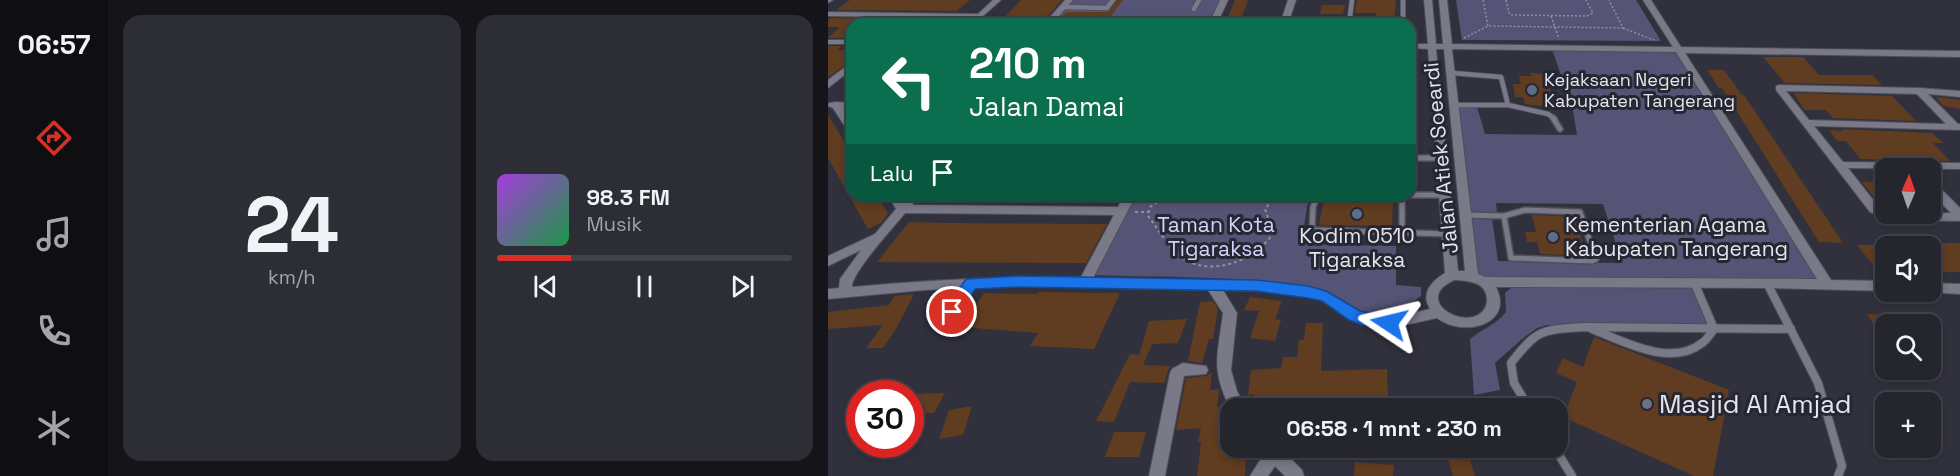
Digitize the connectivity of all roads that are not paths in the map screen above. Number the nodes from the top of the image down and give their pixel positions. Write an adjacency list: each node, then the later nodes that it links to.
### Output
1 (1069, 0): 12 (street)
2 (1113, 0): 12 (lane)
3 (1199, 0): 13 (lane)
4 (1224, 0): 18 (street)
5 (1292, 0): 19 (street)
6 (1352, 0): 20 (lane)
7 (1403, 0): 21 (lane)
8 (1428, 0): 26 (street, Jalan Atiek Soeardi)
9 (1443, 0): 24 (street, Jalan Atiek Soeardi)
10 (1647, 0): 27 (street)
11 (999, 3): 16 (street)
12 (1063, 7): 17 (street)
13 (1194, 9)
14 (828, 14): 15 (street)
15 (931, 18)
16 (984, 18)
17 (1053, 18)
18 (1216, 18)
19 (1286, 18)
20 (1350, 18)
21 (1403, 18)
22 (828, 42): 23 (street)
23 (846, 42)
24 (1448, 45): 26 (street); 27 (street); 30 (street, Jalan Atiek Soeardi)
25 (1416, 46): 26 (street)
26 (1432, 46): 44 (street, Jalan Atiek Soeardi)
27 (1676, 48): 28 (street); 72 (street)
28 (1960, 54)
29 (846, 70): 31 (street)
30 (1452, 73): 37 (street, Jalan Atiek Soeardi); 38 (lane)
31 (841, 74): 32 (street); 33 (street)
32 (846, 74)
33 (828, 85)
34 (1920, 91): 35 (street); 40 (street); 41 (street)
35 (1960, 94)
36 (832, 105): 39 (street)
37 (1455, 105): 38 (lane); 59 (street, Jalan Atiek Soeardi)
38 (1508, 105): 42 (lane)
39 (846, 122)
40 (1808, 123): 41 (street); 45 (street)
41 (1958, 127)
42 (1560, 129)
43 (1416, 158): 44 (lane)
44 (1442, 158): 50 (street, Jalan Atiek Soeardi)
45 (1839, 165): 46 (street); 61 (street)
46 (1875, 166)
47 (1941, 166): 48 (street)
48 (1960, 166)
49 (1416, 195): 50 (lane)
50 (1446, 195): 63 (street, Jalan Atiek Soeardi)
51 (1941, 196): 61 (street)
52 (897, 201): 57 (street)
53 (909, 201): 57 (street)
54 (1127, 201): 58 (street)
55 (1314, 201): 62 (lane)
56 (1402, 201): 62 (lane)
57 (902, 209): 58 (street); 64 (street)
58 (1123, 211): 70 (street)
59 (1466, 215): 60 (lane); 67 (street, Jalan Atiek Soeardi)
60 (1504, 216): 60 (lane)
61 (1960, 216)
62 (1402, 232): 63 (lane)
63 (1449, 234): 66 (street, Jalan Atiek Soeardi)
64 (878, 237): 65 (street); 77 (street)
65 (828, 261)
66 (1452, 275): 67 (street); 79 (street)
67 (1478, 279): 68 (street); 79 (street)
68 (1694, 282): 71 (street); 82 (lane)
69 (971, 283): 70 (street); 77 (street); 80 (lane)
70 (1084, 283): 73 (street)
71 (1767, 283): 72 (street); 83 (lane)
72 (1827, 284): 74 (street)
73 (1212, 285): 79 (street); 85 (street)
74 (1875, 286)
75 (1941, 288): 76 (street)
76 (1960, 289)
77 (846, 292): 78 (street)
78 (828, 294)
79 (1438, 313)
80 (942, 326)
81 (1585, 327): 82 (lane); 82 (lane); 86 (lane)
82 (1714, 329): 83 (lane)
83 (1791, 329): 94 (lane)
84 (1201, 370): 90 (street)
85 (1232, 398)
86 (1523, 398)
87 (1267, 458): 91 (street)
88 (1278, 458): 92 (street)
89 (1561, 458): 93 (lane)
90 (1157, 476)
91 (1258, 476)
92 (1296, 476)
93 (1572, 476)
94 (1838, 476)

